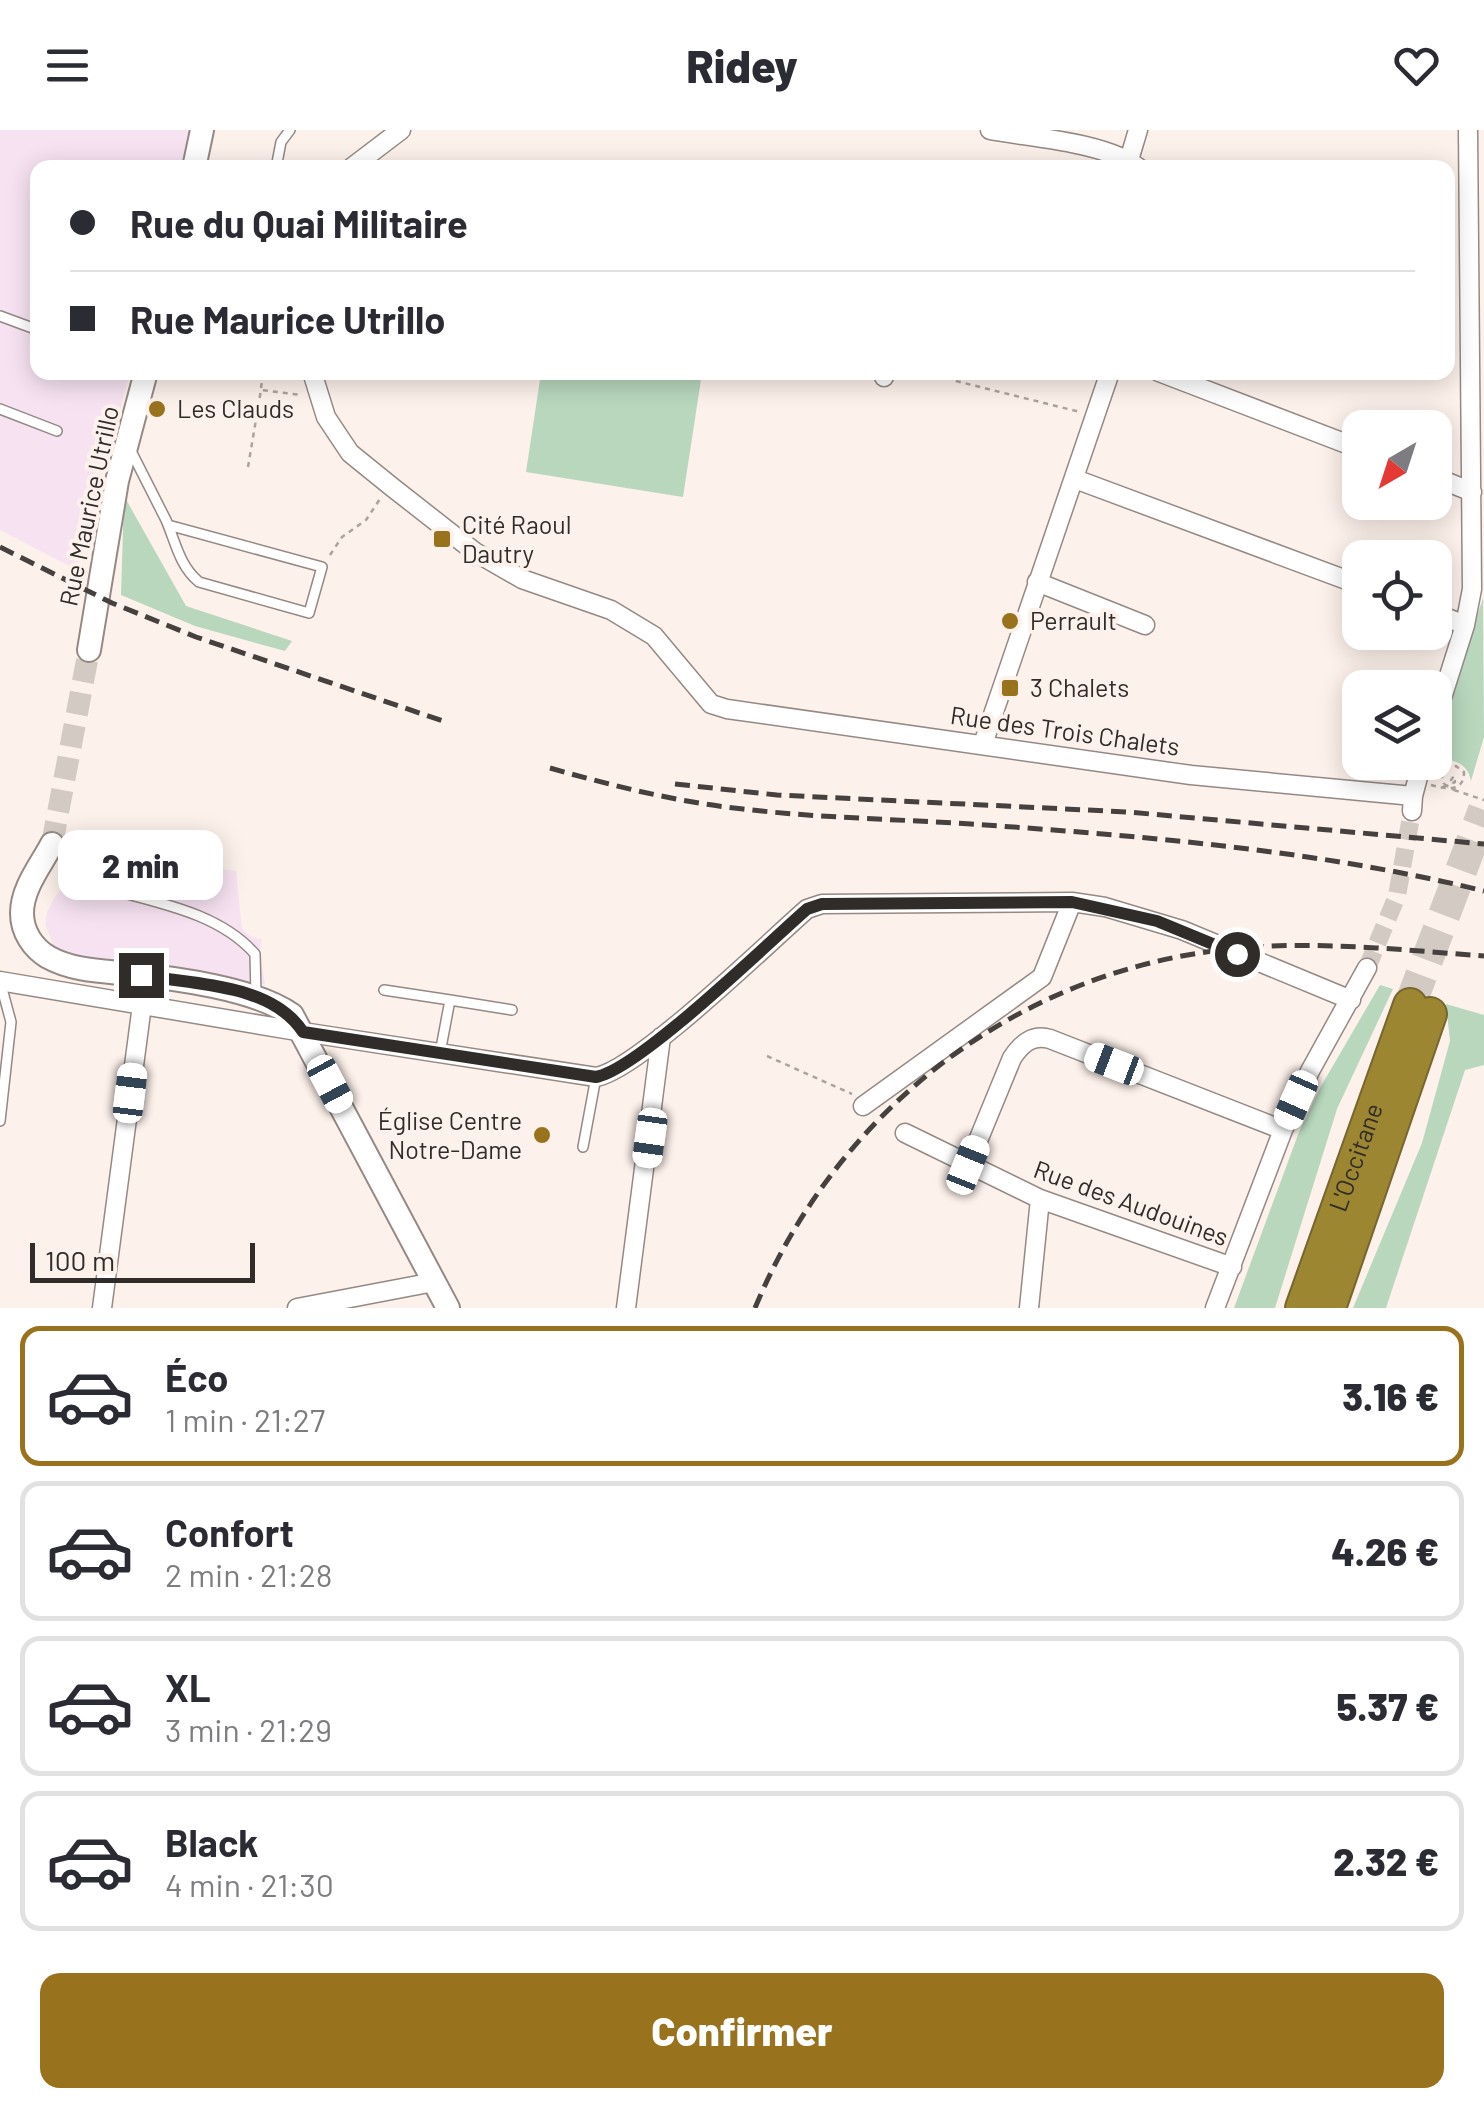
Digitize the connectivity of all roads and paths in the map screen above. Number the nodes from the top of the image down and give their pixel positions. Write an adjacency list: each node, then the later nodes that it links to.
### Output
1 (202, 130): 7 (street)
2 (290, 130): 8 (lane)
3 (401, 130): 9 (street)
4 (990, 130): 10 (street)
5 (1138, 130): 11 (street)
6 (1468, 130): 12 (street)
7 (196, 160)
8 (278, 160)
9 (362, 160)
10 (1123, 160)
11 (1134, 160)
12 (1469, 176): 13 (street); 33 (street)
13 (1455, 180)
14 (0, 316): 15 (lane)
15 (30, 327)
16 (144, 380): 27 (street, Rue Maurice Utrillo)
17 (262, 380): 22 (path)
18 (314, 380): 23 (street)
19 (962, 380): 25 (path)
20 (1107, 380): 25 (street)
21 (1180, 380): 28 (street)
22 (261, 390): 23 (path); 29 (path)
23 (319, 397): 32 (street)
24 (0, 409): 26 (lane)
25 (1094, 416): 30 (street)
26 (57, 431)
27 (127, 442): 34 (lane); 41 (street, Rue Maurice Utrillo)
28 (1342, 442)
29 (248, 466)
30 (1075, 478): 36 (street); 37 (street)
31 (1452, 484): 33 (street)
32 (392, 487): 35 (path); 43 (street, Rue des Trois Chalets)
33 (1472, 492): 39 (street)
34 (168, 525): 35 (lane); 35 (lane)
35 (322, 567)
36 (1342, 578)
37 (1037, 582): 40 (street); 43 (street)
38 (1452, 620): 39 (street)
39 (1465, 624): 42 (street)
40 (1145, 625)
41 (88, 650)
42 (1451, 670)
43 (983, 744): 44 (street, Rue des Trois Chalets)
44 (1418, 780)
45 (1455, 790): 45 (path, bridge); 46 (path)
46 (1484, 800)
47 (52, 844): 53 (street)
48 (116, 892): 53 (lane)
49 (1072, 902): 55 (street); 59 (street); 63 (street)
50 (1368, 968): 55 (street)
51 (0, 981): 56 (street); 64 (lane)
52 (384, 990): 54 (lane)
53 (256, 996): 58 (street)
54 (450, 1000): 57 (lane); 60 (lane)
55 (1351, 1000): 65 (street)
56 (142, 1005): 58 (street); 72 (street)
57 (512, 1010)
58 (303, 1032): 60 (street); 71 (street)
59 (661, 1037): 62 (street); 75 (street)
60 (440, 1053): 62 (street)
61 (768, 1056): 63 (path)
62 (596, 1077): 67 (lane)
63 (862, 1106)
64 (0, 1121)
65 (1283, 1130): 68 (street); 70 (street)
66 (906, 1134): 68 (street, Rue des Audouines)
67 (583, 1147)
68 (968, 1165): 69 (street, Rue des Audouines)
69 (1040, 1199): 70 (street, Rue des Audouines); 76 (street)
70 (1232, 1267): 77 (street)
71 (434, 1282): 73 (street); 74 (street)
72 (102, 1308)
73 (297, 1308)
74 (448, 1308)
75 (626, 1308)
76 (1028, 1308)
77 (1215, 1308)
78 (1302, 1308): 79 (highway, L'Occitane)
79 (1329, 1308)

